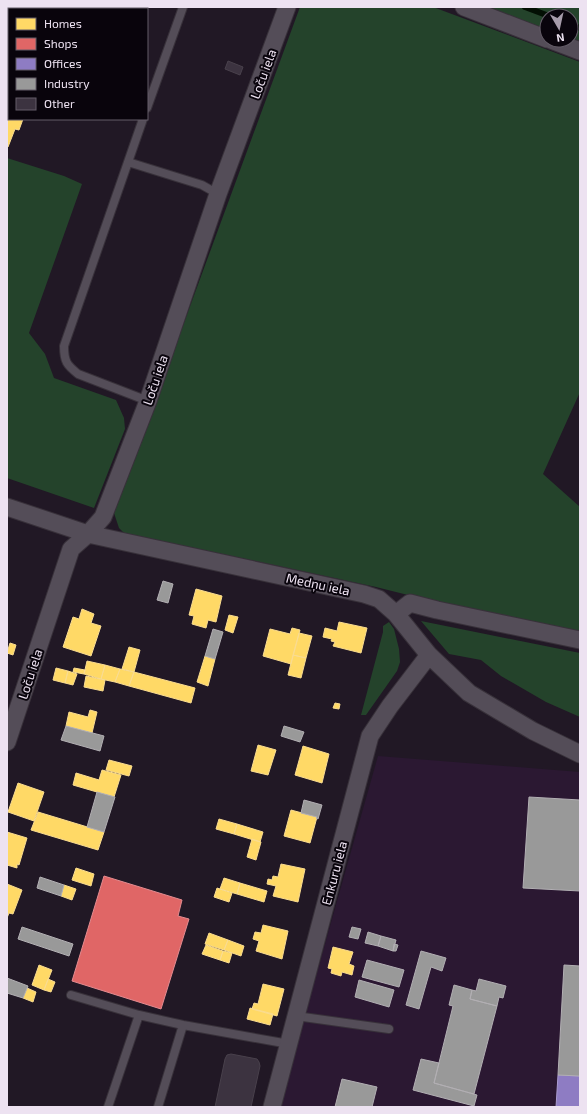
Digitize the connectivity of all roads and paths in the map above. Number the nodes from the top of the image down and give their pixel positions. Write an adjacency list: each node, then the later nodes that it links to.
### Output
1 (183, 7): 5 (lane)
2 (287, 7): 8 (street, Loču iela)
3 (464, 7): 4 (street)
4 (539, 36)
5 (148, 105)
6 (143, 120): 7 (lane)
7 (128, 162): 8 (lane); 9 (lane)
8 (218, 194): 9 (street, Loču iela)
9 (148, 401): 11 (street, Loču iela)
10 (7, 507): 11 (street, Medņu iela)
11 (88, 534): 12 (street, Medņu iela); 15 (street, Loču iela)
12 (396, 614): 13 (street); 14 (street, Medņu iela)
13 (580, 640)
14 (428, 655): 16 (street, Medņu iela); 19 (street, Enkuru iela)
15 (7, 742)
16 (580, 754)
17 (71, 995): 18 (lane)
18 (139, 1015): 20 (lane); 23 (lane)
19 (296, 1016): 21 (lane); 22 (street, Enkuru iela)
20 (182, 1025): 22 (lane); 24 (lane)
21 (389, 1029)
22 (289, 1044): 25 (street, Enkuru iela)
23 (108, 1107)
24 (158, 1107)
25 (272, 1107)

